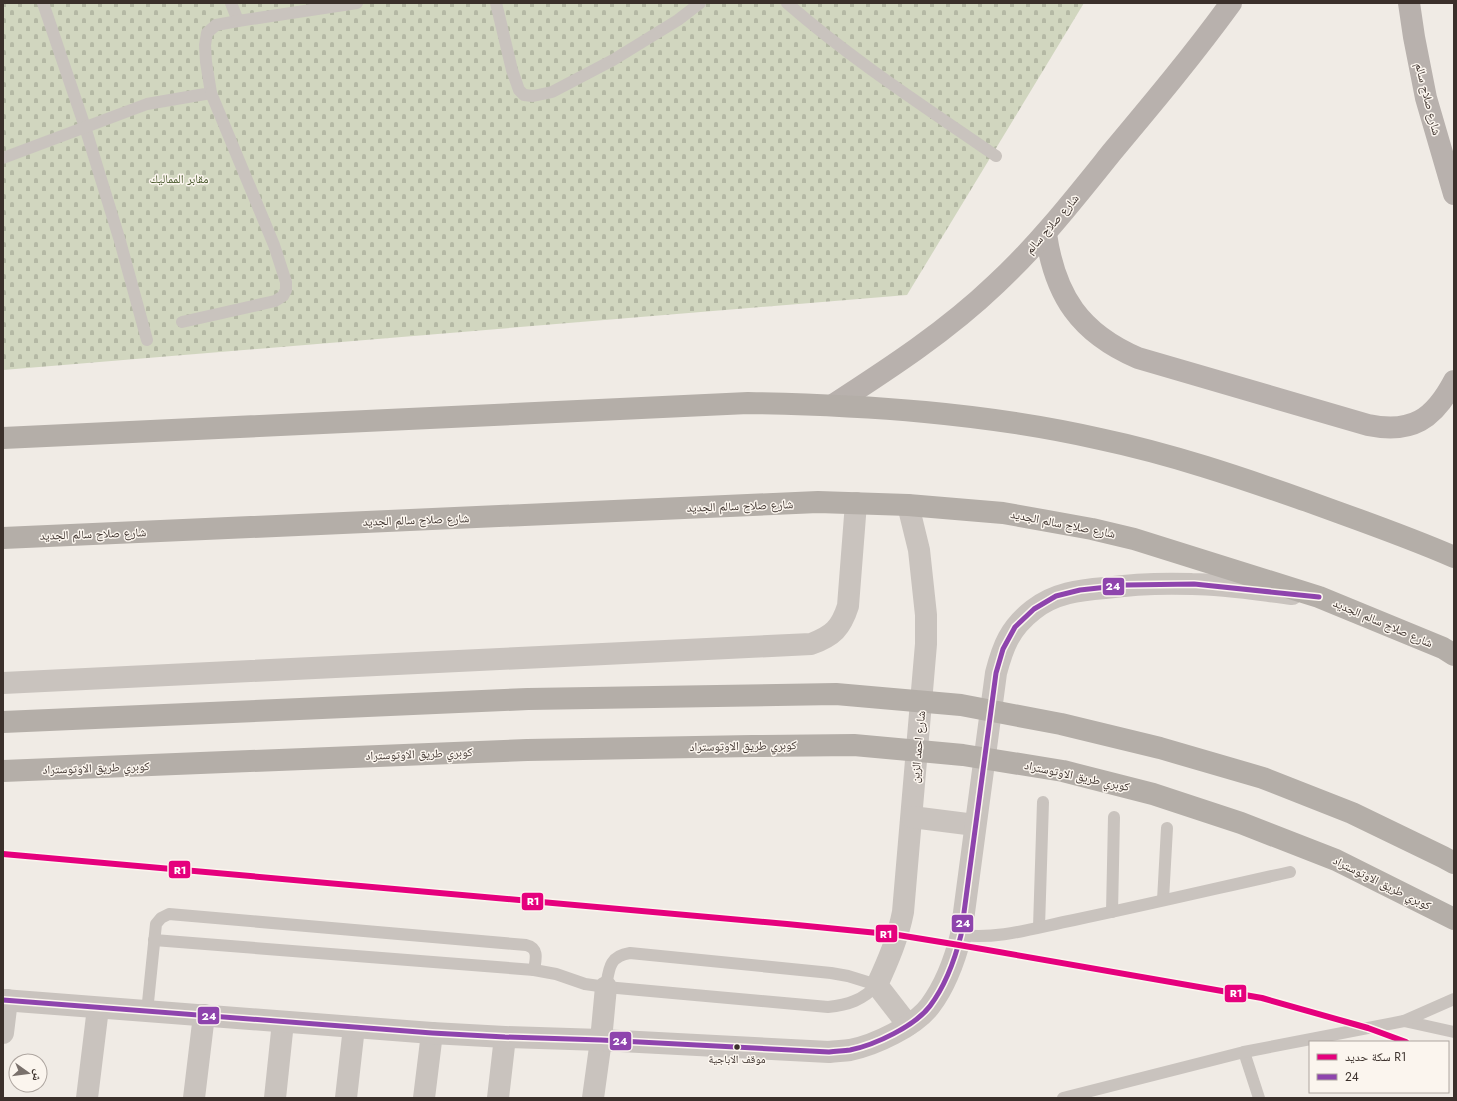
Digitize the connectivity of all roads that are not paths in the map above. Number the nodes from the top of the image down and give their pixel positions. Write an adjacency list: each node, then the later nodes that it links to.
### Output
1 (42, 3): 11 (lane)
2 (231, 3): 9 (lane)
3 (357, 3): 9 (lane)
4 (496, 3): 5 (lane)
5 (700, 3)
6 (787, 3): 12 (lane)
7 (1231, 3): 15 (main road, شارع صلاح سالم)
8 (1409, 3): 14 (main road, شارع صلاح سالم)
9 (238, 21): 10 (lane)
10 (211, 93): 11 (lane); 16 (lane)
11 (85, 127): 13 (lane); 17 (lane)
12 (996, 156)
13 (3, 158)
14 (1454, 194)
15 (1046, 234): 18 (main road); 19 (main road, شارع صلاح سالم)
16 (182, 322)
17 (147, 340)
18 (1454, 381)
19 (833, 405): 20 (highway); 24 (highway)
20 (3, 438)
21 (856, 503): 22 (highway, شارع صلاح سالم الجديد); 23 (highway, شارع صلاح سالم الجديد); 27 (street)
22 (908, 505): 25 (highway, شارع صلاح سالم الجديد); 31 (street, شارع احمد الزين)
23 (3, 538)
24 (1454, 557)
25 (1319, 597): 26 (highway, شارع صلاح سالم الجديد); 33 (street)
26 (1454, 655)
27 (3, 683)
28 (3, 722): 35 (highway, bridge)
29 (3, 771): 39 (highway, كوبري طريق الاوتوستراد, bridge)
30 (1043, 802): 40 (lane)
31 (912, 817): 33 (street); 44 (street, شارع احمد الزين)
32 (1114, 818): 38 (lane)
33 (975, 825): 41 (street)
34 (1167, 828): 37 (lane)
35 (1454, 864)
36 (1290, 872): 37 (lane)
37 (1163, 900): 38 (lane)
38 (1112, 912): 40 (lane)
39 (1454, 919)
40 (1039, 927): 41 (lane)
41 (961, 935): 53 (street)
42 (154, 940): 43 (lane); 43 (lane); 49 (lane)
43 (534, 970): 45 (lane)
44 (877, 986): 45 (lane); 45 (lane); 53 (street)
45 (606, 987): 59 (street)
46 (1454, 999): 51 (lane)
47 (5, 1000): 48 (street); 56 (street)
48 (98, 1008): 49 (street); 61 (street)
49 (147, 1012): 50 (street)
50 (204, 1015): 52 (street); 62 (street)
51 (1404, 1021): 55 (lane); 60 (lane)
52 (283, 1022): 54 (street); 63 (street)
53 (908, 1025): 59 (street)
54 (354, 1027): 57 (street); 64 (street)
55 (1454, 1032)
56 (3, 1033)
57 (432, 1033): 58 (street); 65 (street)
58 (505, 1037): 59 (street); 66 (street)
59 (601, 1040): 67 (street)
60 (1244, 1052): 68 (lane); 69 (lane)
61 (87, 1098)
62 (194, 1098)
63 (275, 1098)
64 (346, 1098)
65 (424, 1098)
66 (498, 1098)
67 (593, 1098)
68 (1063, 1098)
69 (1259, 1098)

